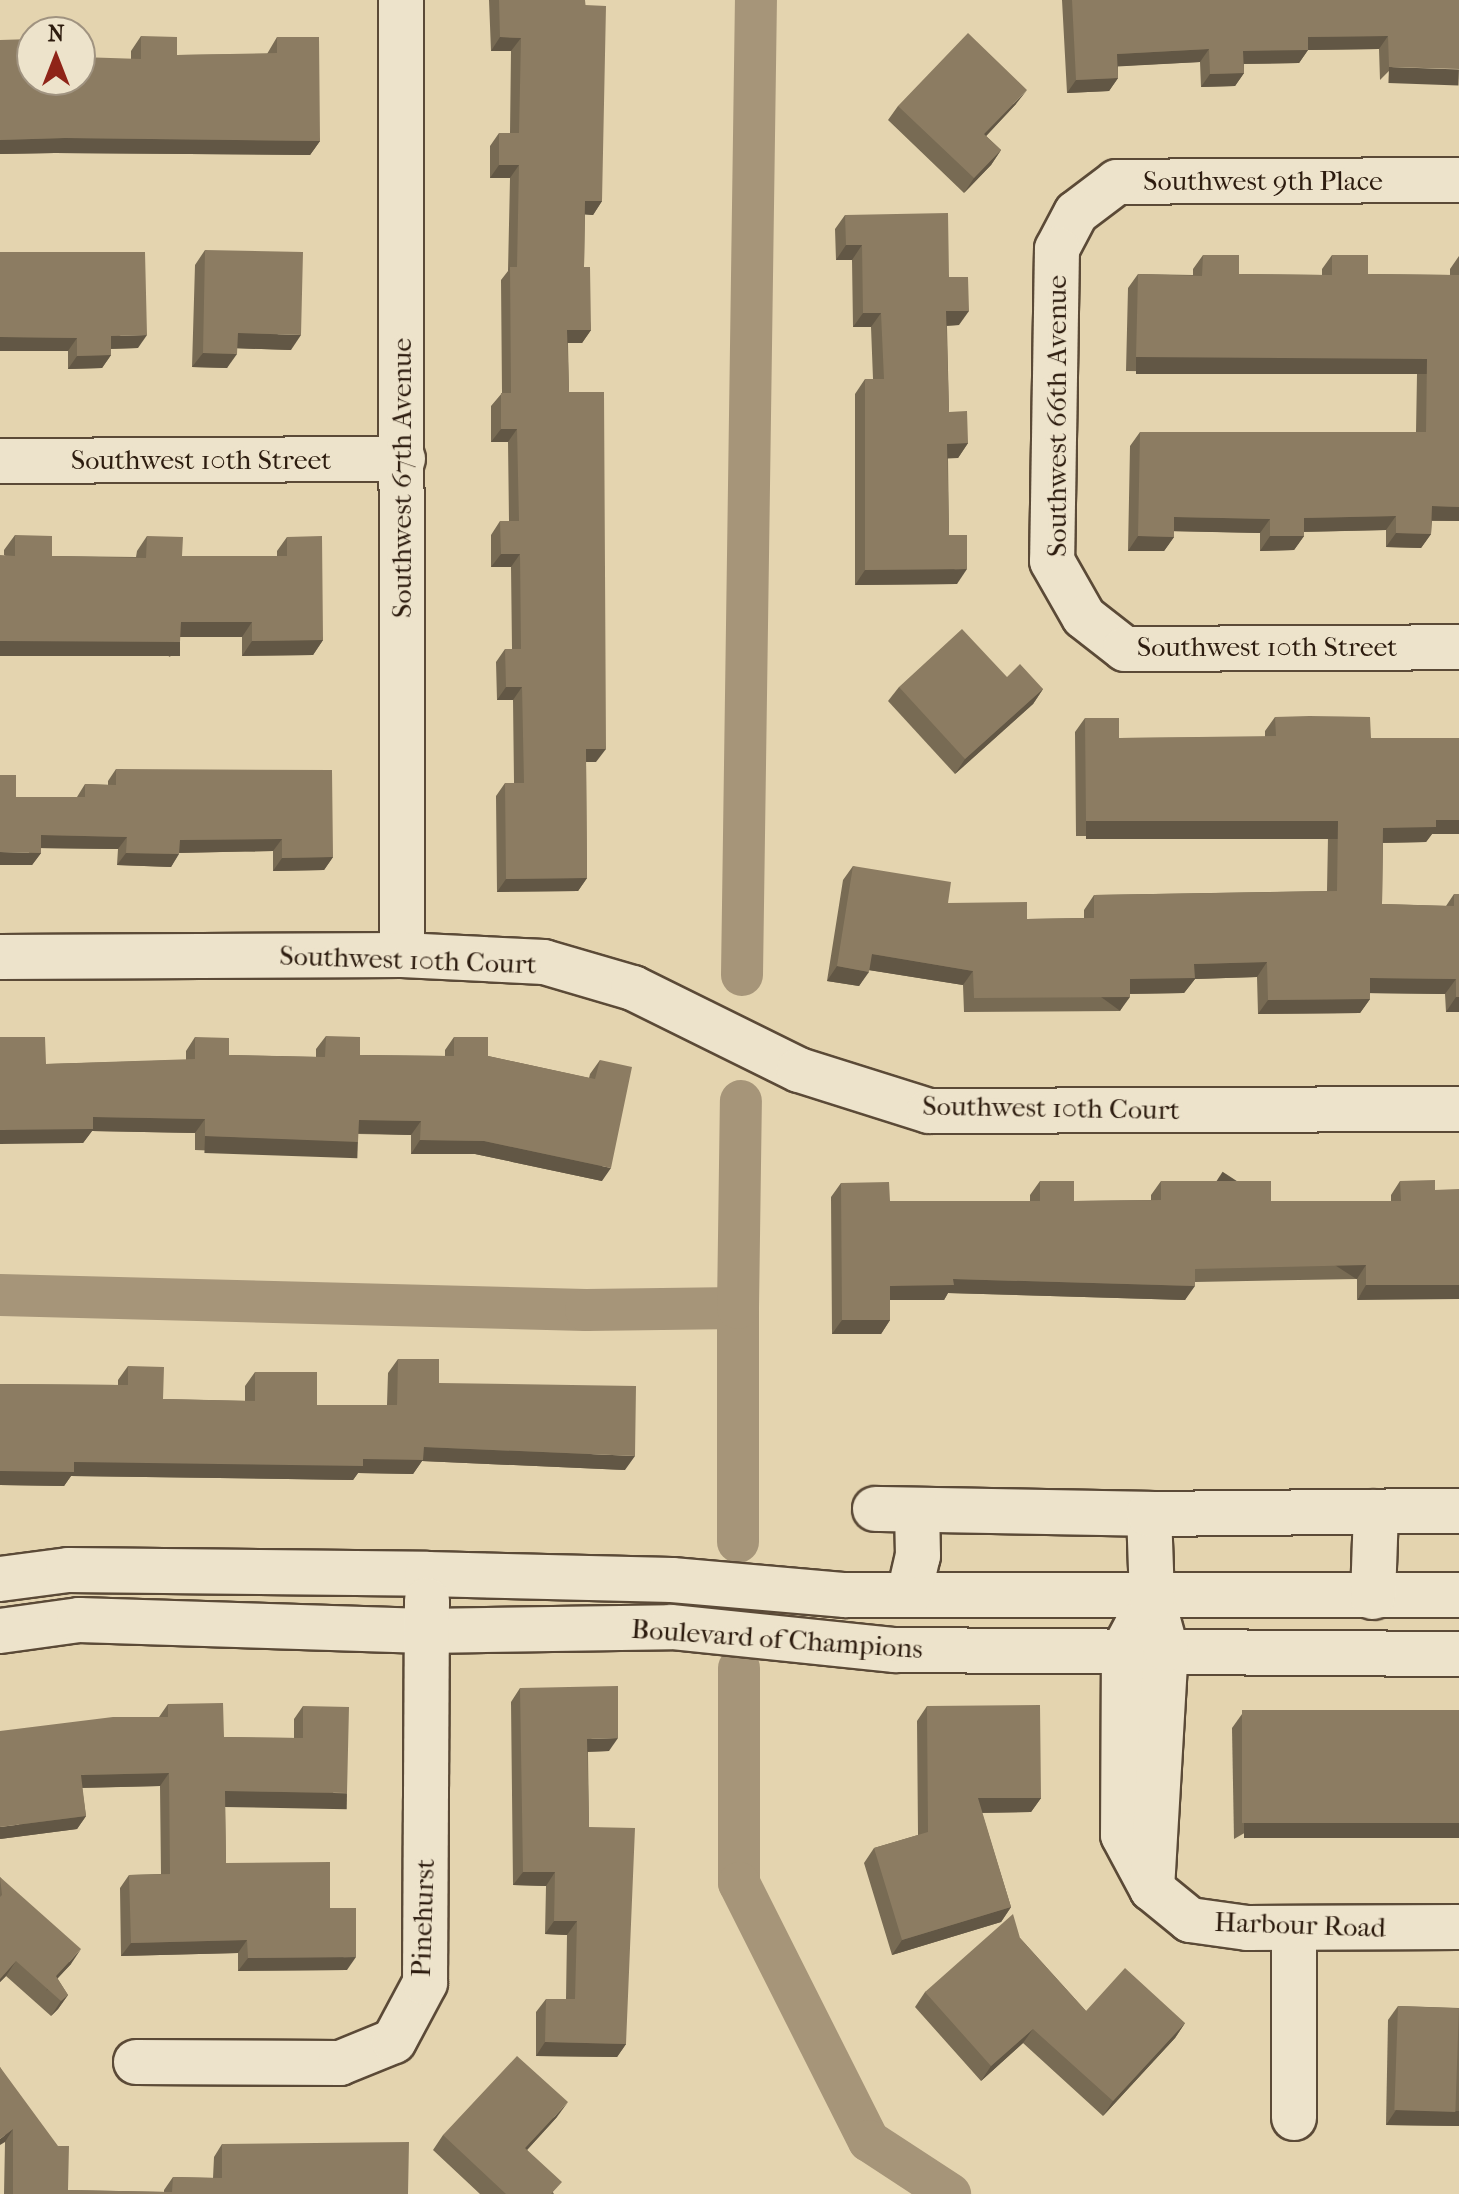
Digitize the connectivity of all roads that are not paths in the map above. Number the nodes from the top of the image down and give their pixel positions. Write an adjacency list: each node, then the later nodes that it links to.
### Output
1 (401, 0): 4 (street, Southwest 67th Avenue)
2 (1459, 180): 3 (street, Southwest 9th Place)
3 (1076, 213): 6 (street, Southwest 66th Avenue)
4 (403, 459): 5 (street, Southwest 10th Street); 8 (street, Southwest 67th Avenue)
5 (0, 461)
6 (1084, 617): 7 (street, Southwest 10th Street)
7 (1459, 647)
8 (402, 955): 9 (street, Southwest 10th Court); 10 (street, Southwest 10th Court)
9 (0, 957)
10 (1459, 1109)
11 (1459, 1511): 12 (street)
12 (1376, 1512): 13 (street); 19 (street)
13 (1149, 1514): 17 (street); 20 (street)
14 (427, 1574): 15 (street, Boulevard of Champions); 16 (street, Boulevard of Champions); 22 (street, Pinehurst)
15 (0, 1579)
16 (762, 1588): 17 (street, Boulevard of Champions); 23 (street)
17 (909, 1594): 20 (street, Boulevard of Champions)
18 (1459, 1595): 19 (street, Boulevard of Champions)
19 (1373, 1597): 20 (street, Boulevard of Champions)
20 (1152, 1598): 24 (street)
21 (0, 1631): 22 (street, Boulevard of Champions)
22 (426, 1631): 23 (street, Boulevard of Champions); 28 (street, Pinehurst)
23 (761, 1636): 24 (street, Boulevard of Champions)
24 (1145, 1649): 25 (street, Boulevard of Champions); 27 (street, Harbour Road)
25 (1459, 1654)
26 (1459, 1927): 27 (street, Harbour Road)
27 (1294, 1928): 29 (street)
28 (136, 2062)
29 (1294, 2118)

